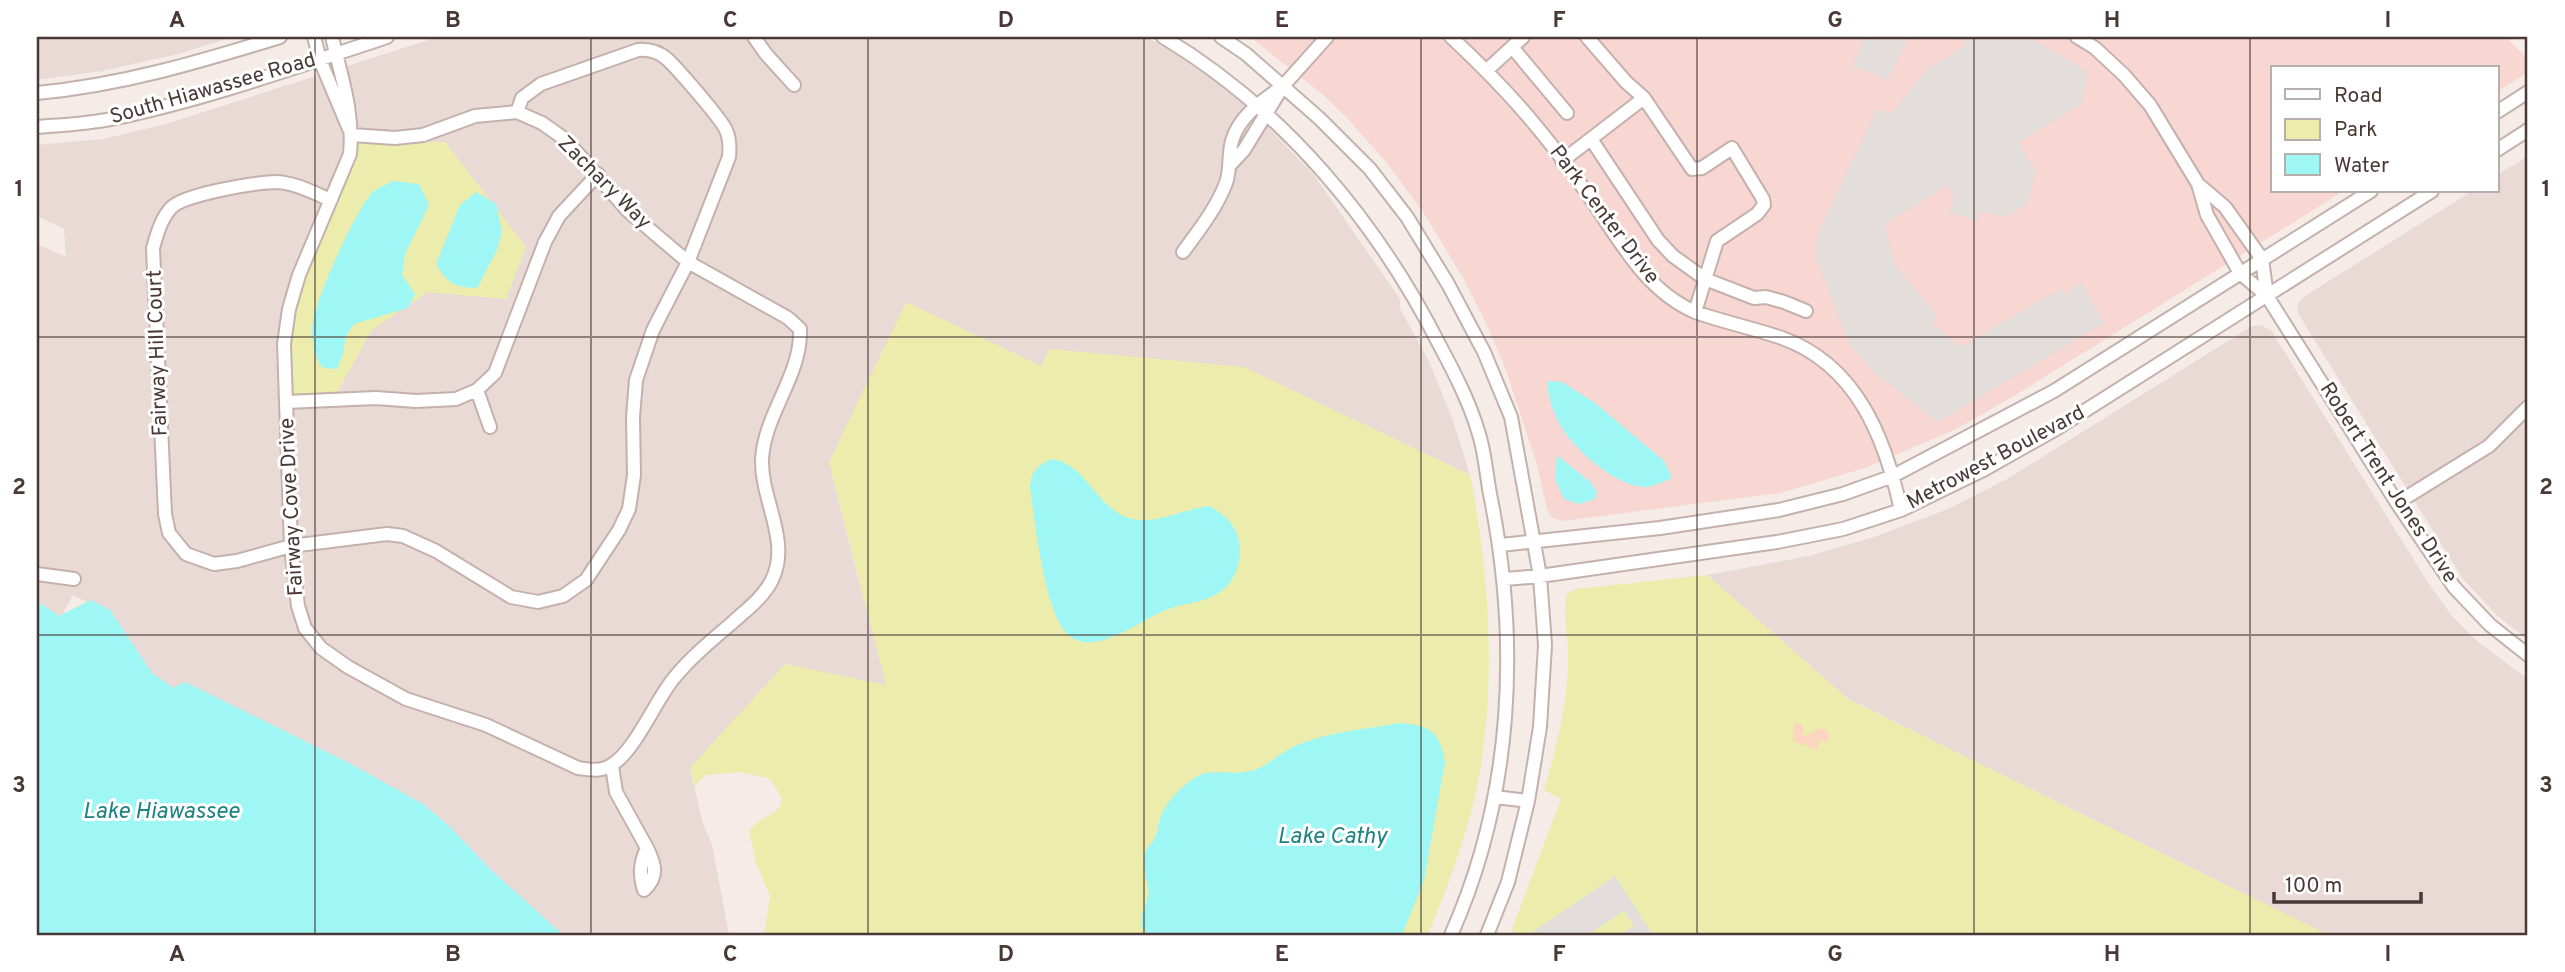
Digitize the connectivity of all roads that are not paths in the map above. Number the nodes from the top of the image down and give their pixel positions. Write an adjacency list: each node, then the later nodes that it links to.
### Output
1 (280, 37): 20 (street, South Hiawassee Road)
2 (314, 37): 15 (street)
3 (332, 37): 14 (street, Fairway Cove Drive)
4 (387, 37): 14 (street, South Hiawassee Road)
5 (754, 37): 17 (street)
6 (1163, 37): 22 (street)
7 (1221, 37): 18 (street)
8 (1327, 37): 18 (street)
9 (1451, 37): 16 (street, Park Center Drive)
10 (1523, 37): 13 (street)
11 (1587, 37): 21 (street)
12 (2077, 37): 35 (street)
13 (1512, 47): 16 (street); 25 (street)
14 (336, 54): 15 (street, South Hiawassee Road); 29 (street, Fairway Cove Drive)
15 (320, 60): 27 (street, South Hiawassee Road); 29 (street)
16 (1486, 71): 32 (street, Park Center Drive)
17 (794, 85)
18 (1283, 86): 22 (street); 26 (street); 54 (street)
19 (2528, 92): 23 (street)
20 (37, 93)
21 (1644, 98): 30 (street); 43 (street)
22 (1255, 105): 26 (street); 33 (street)
23 (2498, 111)
24 (517, 112): 29 (street); 34 (street, Zachary Way); 41 (street, Fairway Hill Court)
25 (1567, 113)
26 (1266, 115): 33 (street); 55 (street)
27 (37, 127)
28 (2528, 130): 31 (street)
29 (352, 135): 38 (street, Fairway Cove Drive)
30 (1591, 139): 32 (street); 43 (street)
31 (2498, 149)
32 (1562, 161): 46 (street, Park Center Drive)
33 (1231, 164): 39 (street)
34 (598, 174): 41 (street, Zachary Way); 47 (street)
35 (2197, 184): 40 (street); 42 (street, Robert Trent Jones Drive)
36 (2369, 192): 40 (street, Metrowest Boulevard)
37 (2430, 192): 44 (street, Metrowest Boulevard)
38 (331, 200): 48 (street, Fairway Cove Drive); 56 (street, Fairway Hill Court)
39 (1183, 252)
40 (2262, 259): 42 (street, Metrowest Boulevard); 44 (street, Robert Trent Jones Drive)
41 (688, 262): 56 (street, Fairway Hill Court); 62 (street, Zachary Way)
42 (2240, 273): 44 (street, Robert Trent Jones Drive); 51 (street, Metrowest Boulevard)
43 (1704, 279): 45 (street); 46 (street)
44 (2267, 296): 52 (street, Robert Trent Jones Drive); 53 (street, Metrowest Boulevard)
45 (1806, 311)
46 (1695, 312): 51 (street, Park Center Drive)
47 (477, 390): 48 (street); 50 (street)
48 (286, 402): 56 (street, Fairway Cove Drive)
49 (2528, 407): 52 (street)
50 (490, 427)
51 (1894, 476): 53 (street, Park Center Drive); 54 (street, Metrowest Boulevard)
52 (2397, 503): 61 (street, Robert Trent Jones Drive)
53 (1901, 510): 58 (street, Metrowest Boulevard)
54 (1534, 543): 55 (street, Metrowest Boulevard); 58 (street)
55 (1501, 545): 60 (street)
56 (291, 546): 62 (street, Fairway Cove Drive)
57 (37, 574): 59 (street)
58 (1540, 576): 60 (street, Metrowest Boulevard); 64 (street)
59 (74, 579)
60 (1505, 579): 63 (street)
61 (2528, 655)
62 (612, 766): 65 (street)
63 (1494, 797): 64 (street); 66 (street)
64 (1528, 801): 67 (street)
65 (647, 848)
66 (1451, 935)
67 (1487, 935)

